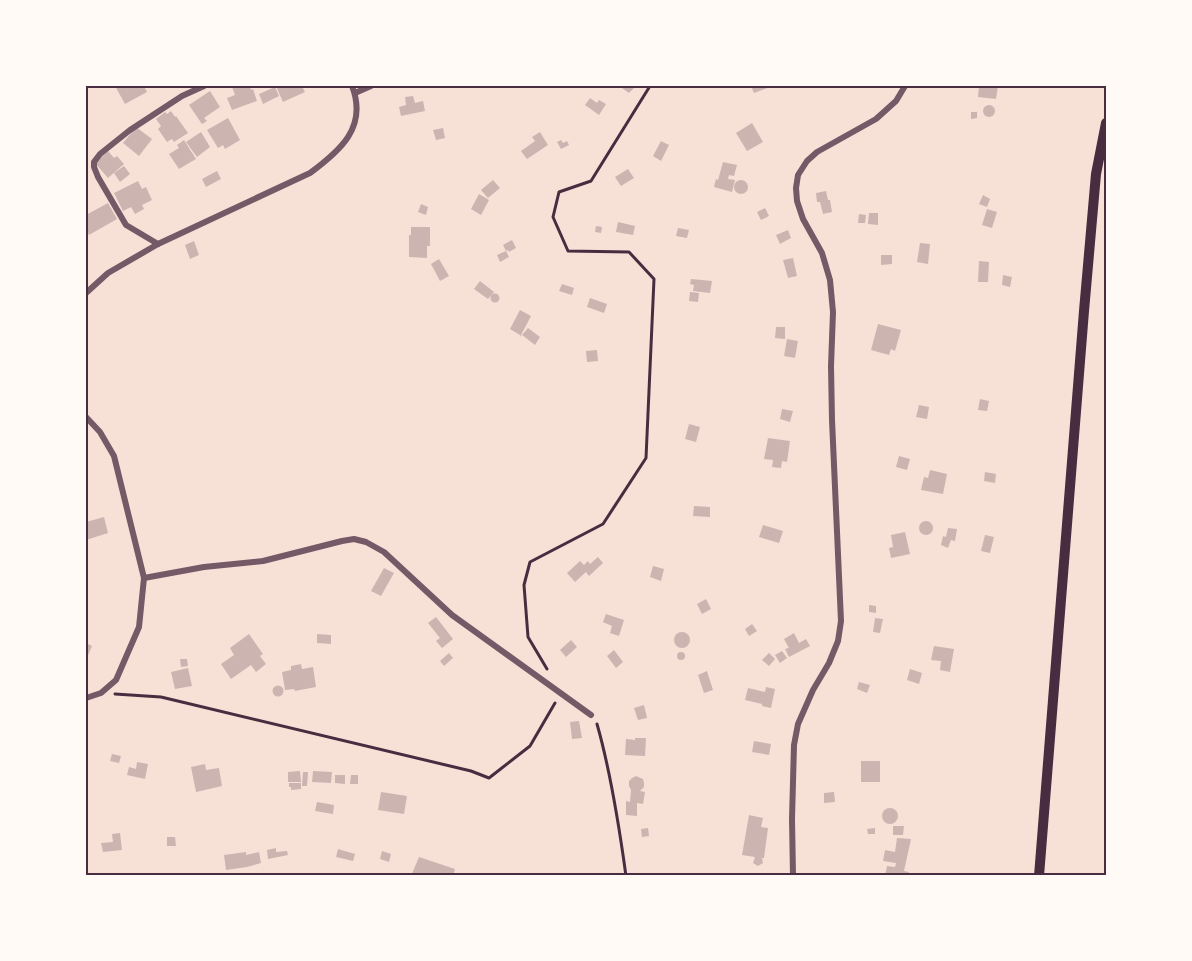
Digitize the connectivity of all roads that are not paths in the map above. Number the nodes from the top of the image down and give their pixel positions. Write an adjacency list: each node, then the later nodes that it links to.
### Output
1 (204, 86): 7 (street)
2 (352, 86): 5 (street)
3 (371, 86): 5 (street)
4 (905, 86): 13 (street)
5 (355, 93): 7 (street)
6 (1107, 123): 14 (main road)
7 (158, 244): 8 (street)
8 (86, 293)
9 (86, 417): 10 (street)
10 (144, 578): 11 (street); 12 (street)
11 (86, 698)
12 (591, 715)
13 (793, 876)
14 (1039, 876)

